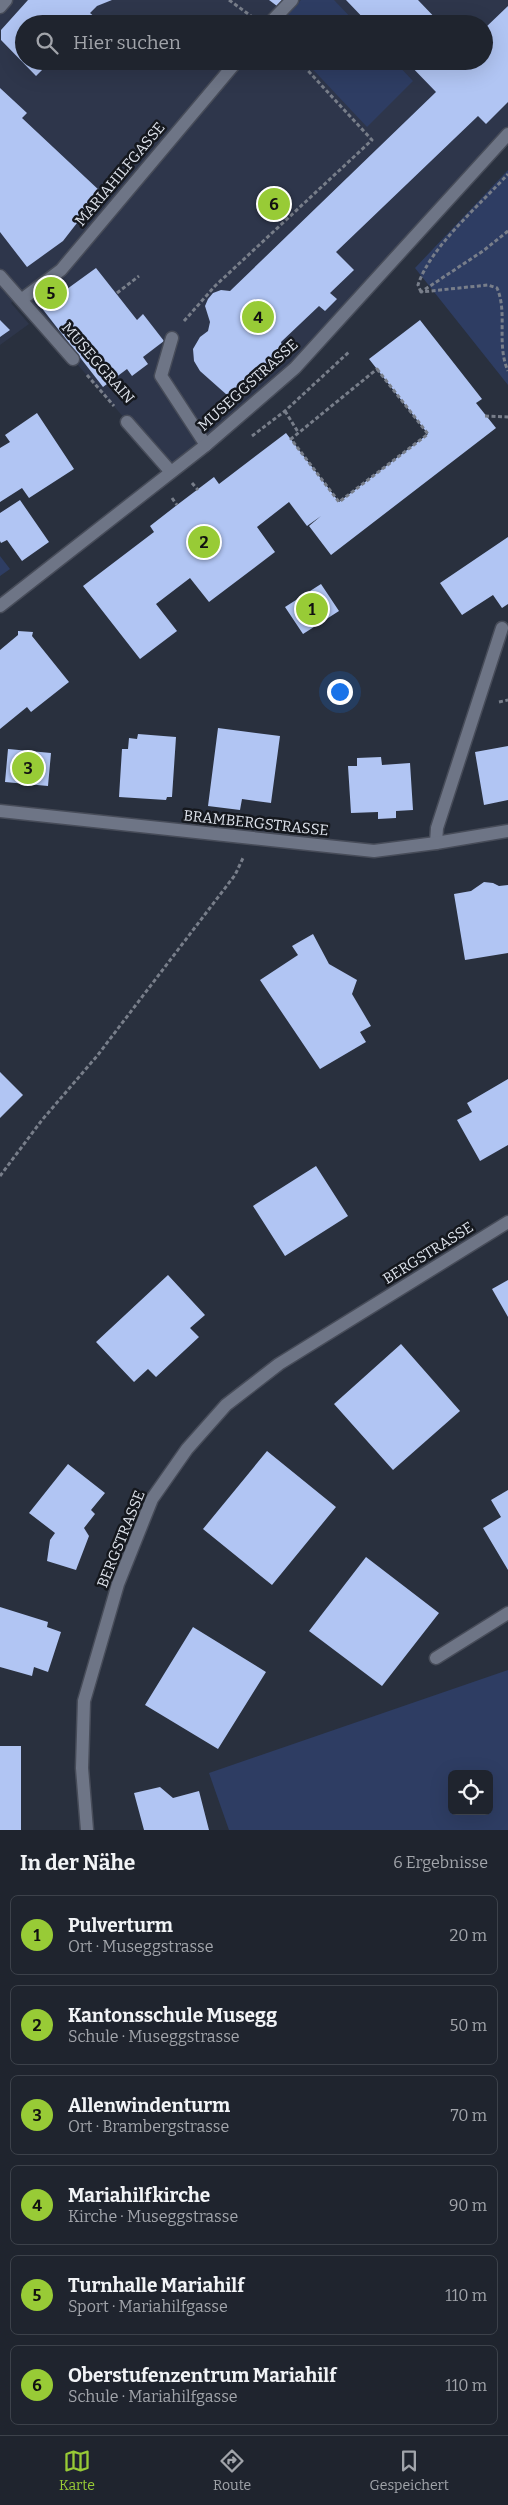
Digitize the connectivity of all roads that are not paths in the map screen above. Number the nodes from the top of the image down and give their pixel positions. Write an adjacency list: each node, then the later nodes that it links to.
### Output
1 (6, 0): 3 (street)
2 (292, 0): 4 (street)
3 (0, 6)
4 (278, 15)
5 (229, 70): 8 (street, MARIAHILFGASSE)
6 (508, 134): 12 (street, MUSEGGSTRASSE)
7 (0, 276): 8 (street, MUSEGGRAIN)
8 (21, 300): 10 (street, MUSEGGRAIN)
9 (172, 338): 12 (street)
10 (73, 359)
11 (127, 422): 13 (street, MUSEGGRAIN)
12 (206, 445): 13 (street, MUSEGGSTRASSE)
13 (171, 472): 14 (street, MUSEGGSTRASSE)
14 (0, 606)
15 (502, 628): 18 (street)
16 (0, 811): 18 (street, BRAMBERGSTRASSE)
17 (508, 831): 18 (street, BRAMBERGSTRASSE)
18 (436, 844)
19 (508, 1222): 22 (street, BERGSTRASSE)
20 (508, 1613): 21 (street)
21 (436, 1658)
22 (87, 1830)

